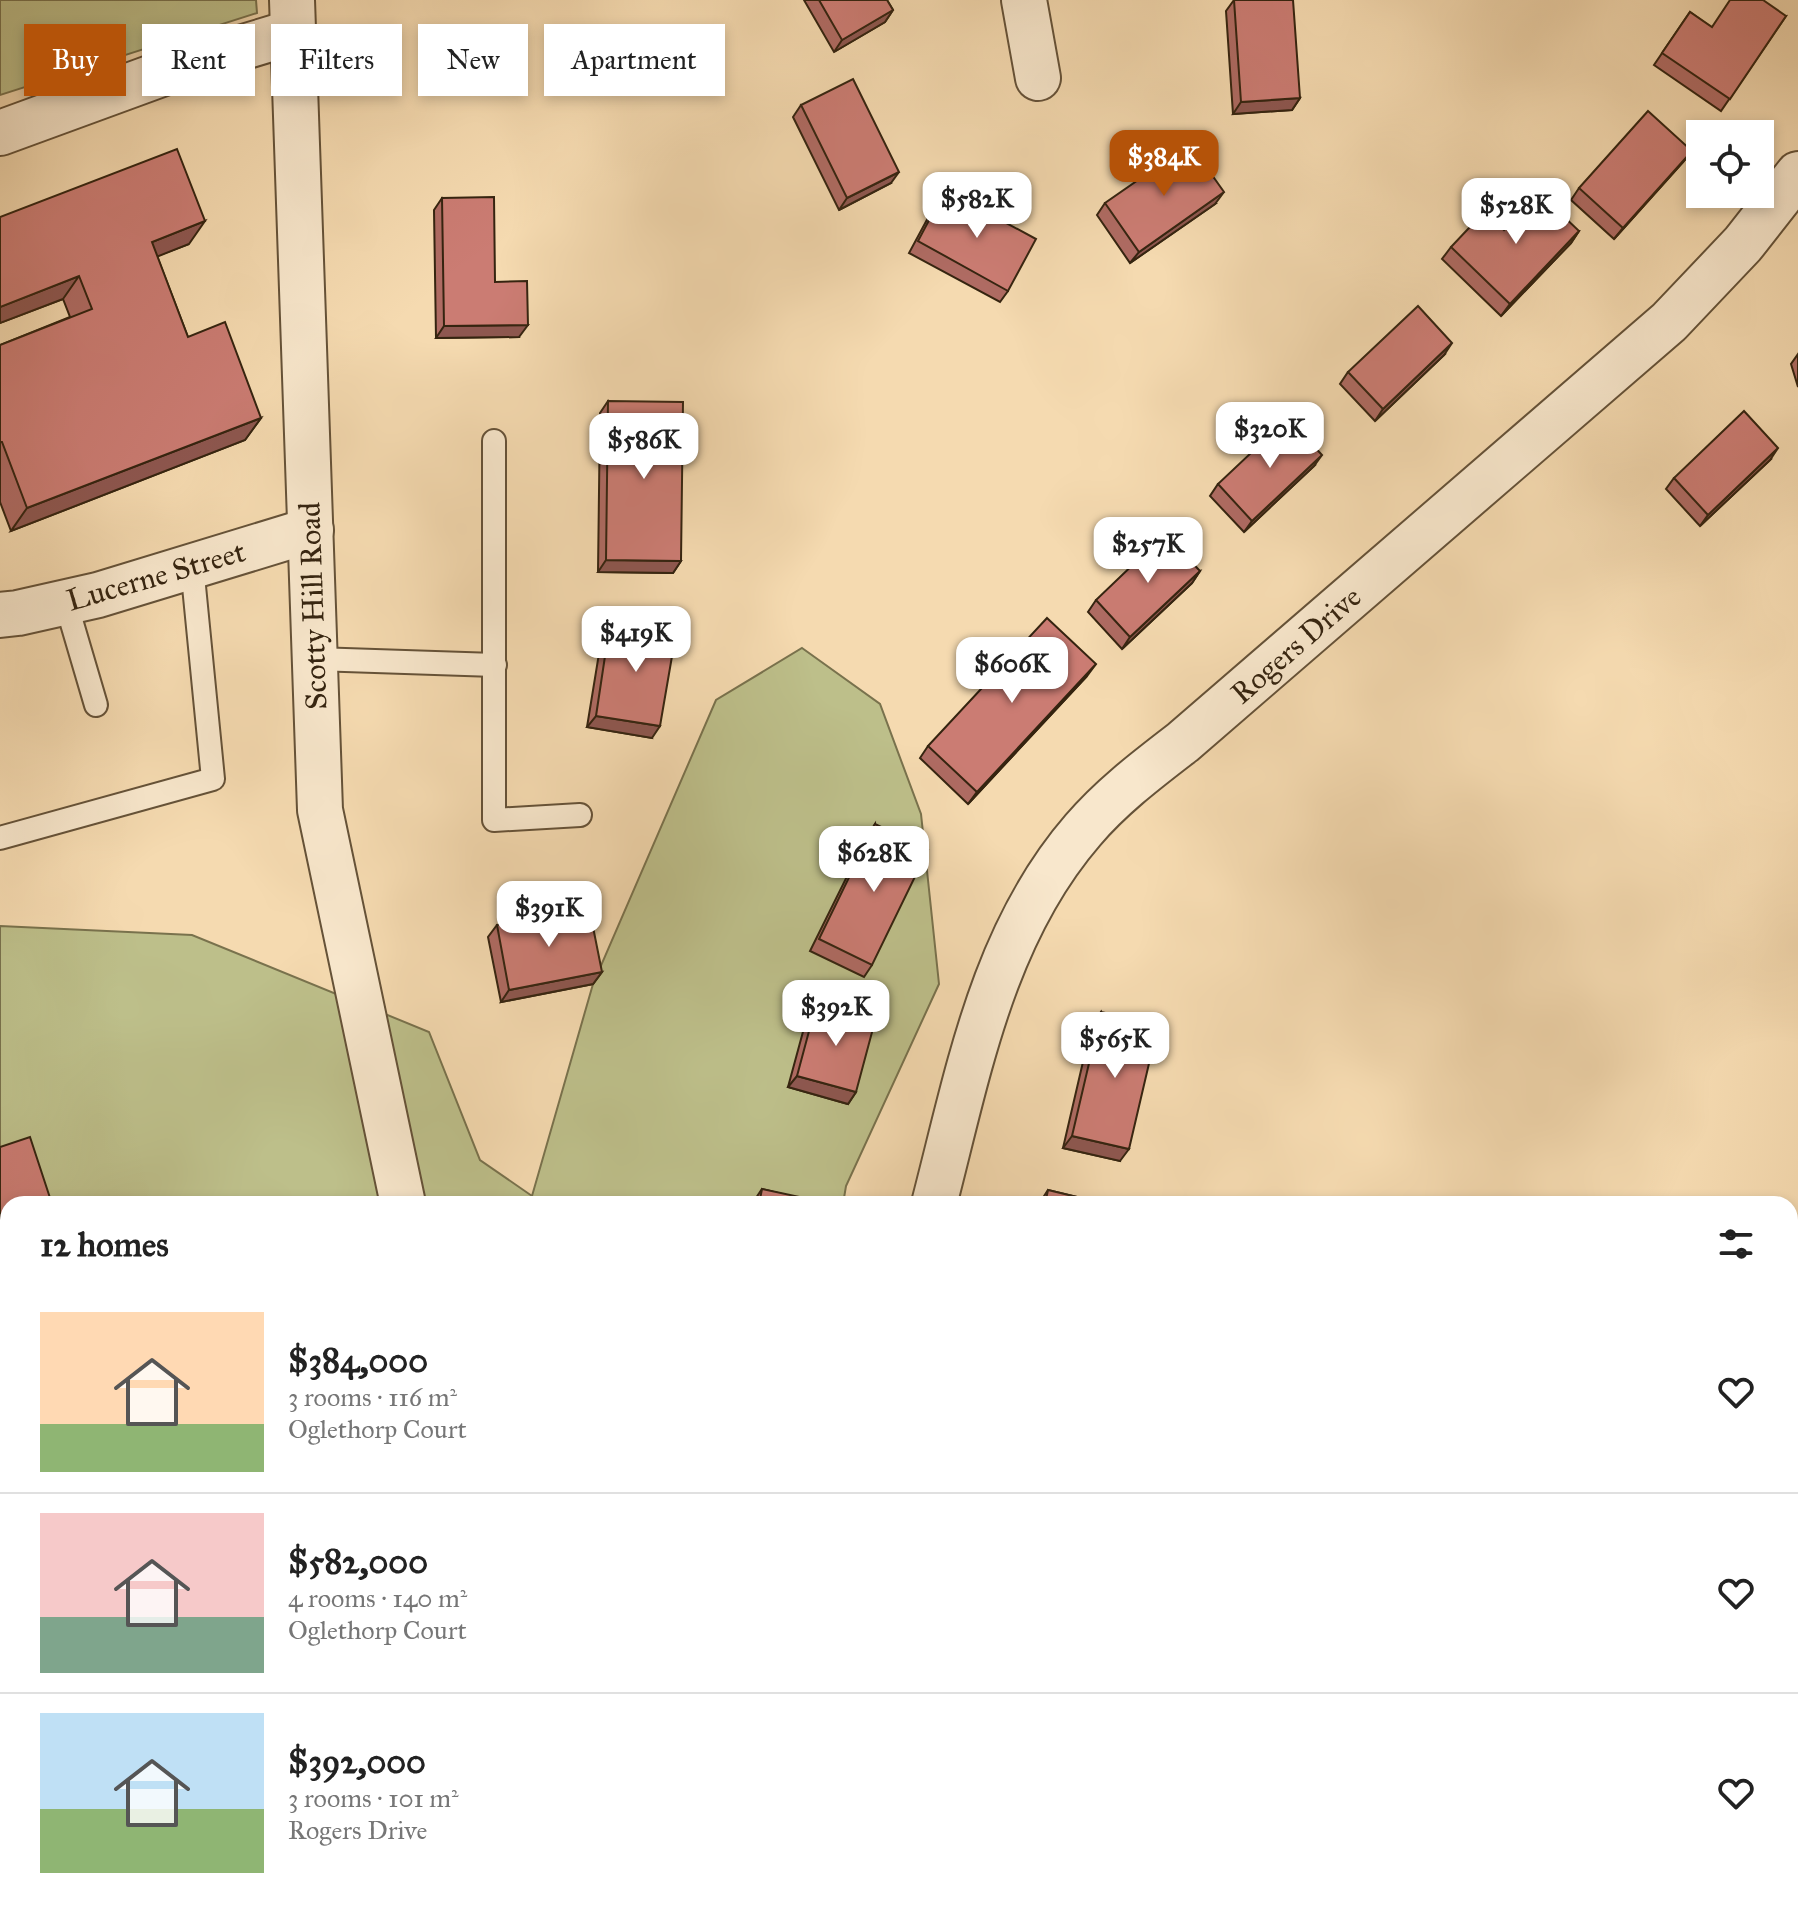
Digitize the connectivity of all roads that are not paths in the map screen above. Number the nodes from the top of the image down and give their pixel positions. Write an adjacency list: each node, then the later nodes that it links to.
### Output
1 (1024, 0): 3 (street)
2 (292, 16): 4 (street); 7 (street, Scotty Hill Road)
3 (1038, 78)
4 (0, 133)
5 (1798, 174): 17 (street, Rogers Drive)
6 (494, 441): 12 (lane)
7 (311, 530): 8 (street, Lucerne Street); 11 (street, Scotty Hill Road)
8 (192, 566): 9 (street, Lucerne Street); 15 (lane)
9 (66, 603): 10 (street, Lucerne Street); 13 (lane)
10 (0, 615)
11 (315, 659): 12 (lane); 16 (street, Scotty Hill Road)
12 (495, 665): 14 (lane)
13 (96, 705)
14 (580, 815)
15 (0, 838)
16 (401, 1196)
17 (936, 1196)

